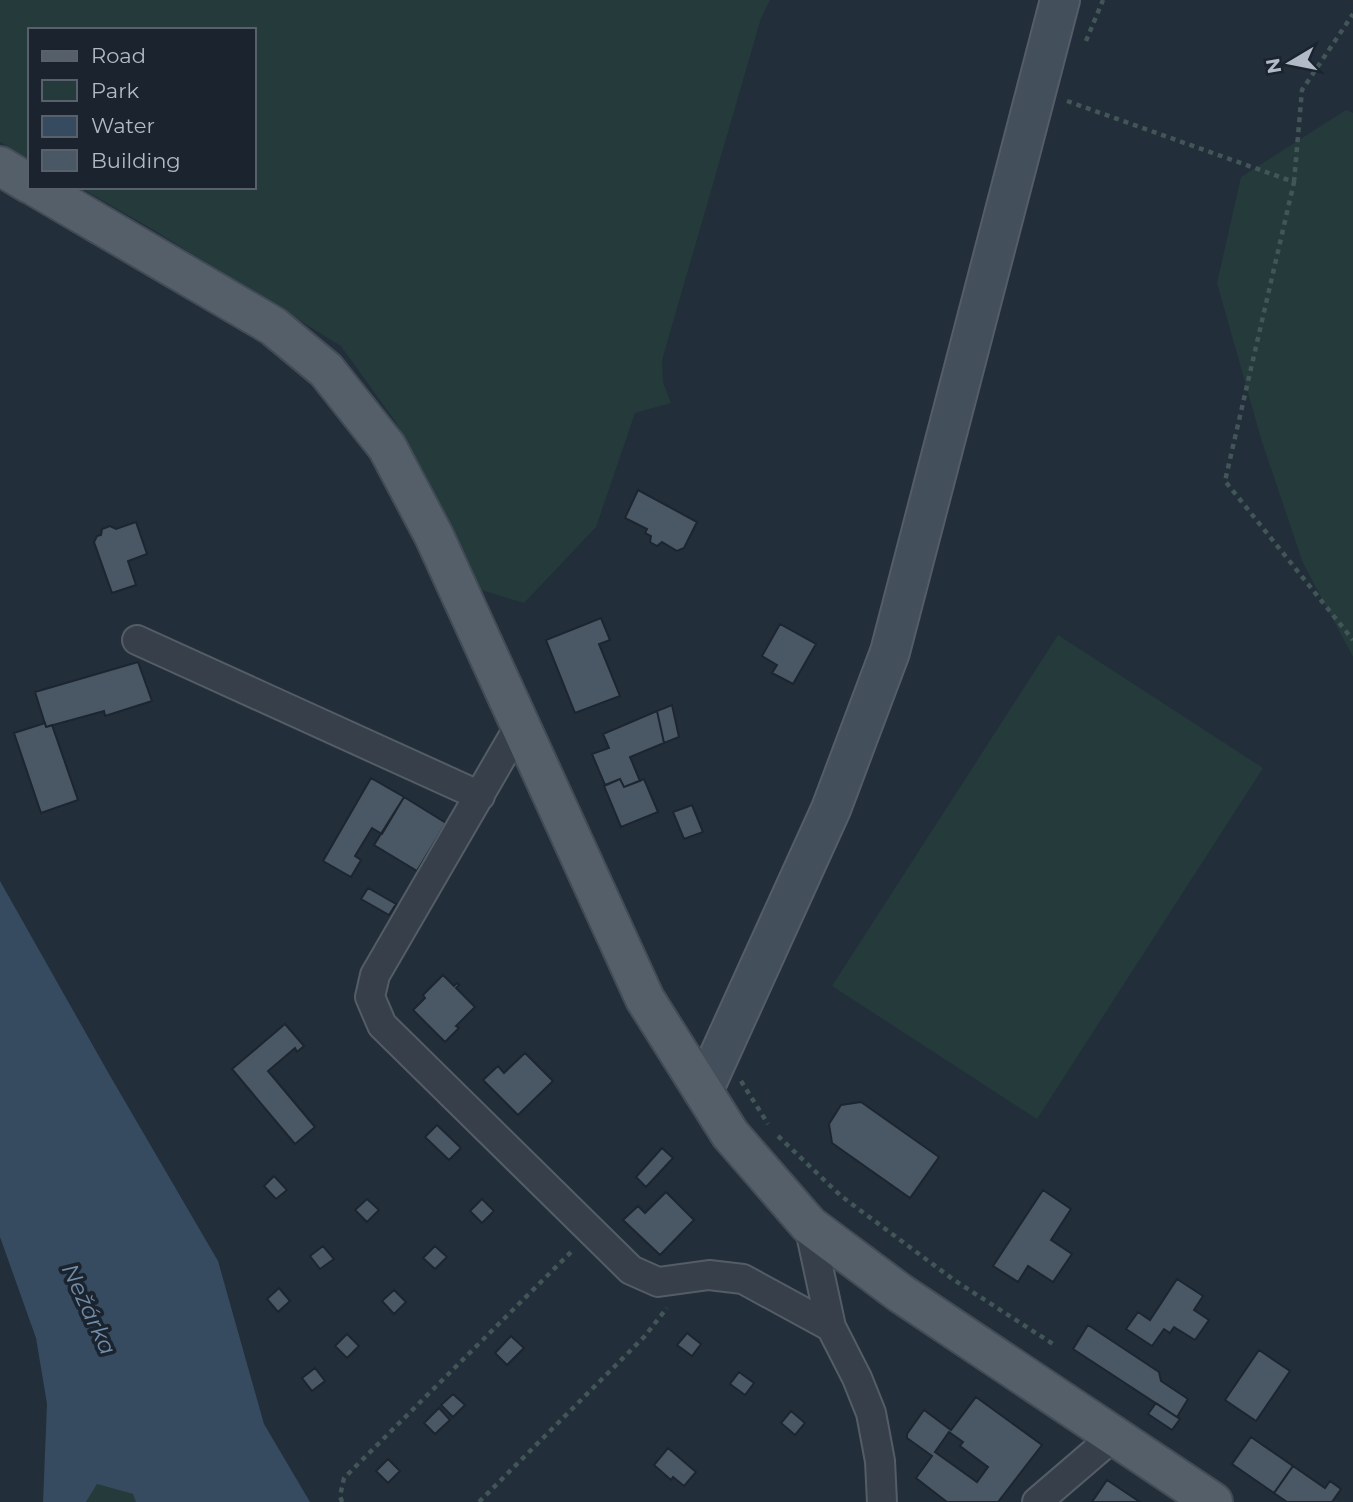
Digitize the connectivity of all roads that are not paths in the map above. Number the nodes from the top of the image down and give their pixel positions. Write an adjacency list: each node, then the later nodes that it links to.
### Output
1 (1060, 0): 8 (street)
2 (0, 166): 3 (main road)
3 (28, 183)
4 (39, 189): 6 (main road)
5 (137, 640): 7 (street)
6 (520, 725): 7 (street); 8 (main road)
7 (480, 796): 10 (street)
8 (703, 1091): 9 (main road)
9 (809, 1225): 10 (street); 11 (main road)
10 (831, 1327): 12 (street)
11 (1115, 1435): 13 (street); 14 (main road)
12 (882, 1502)
13 (1037, 1502)
14 (1213, 1502)

